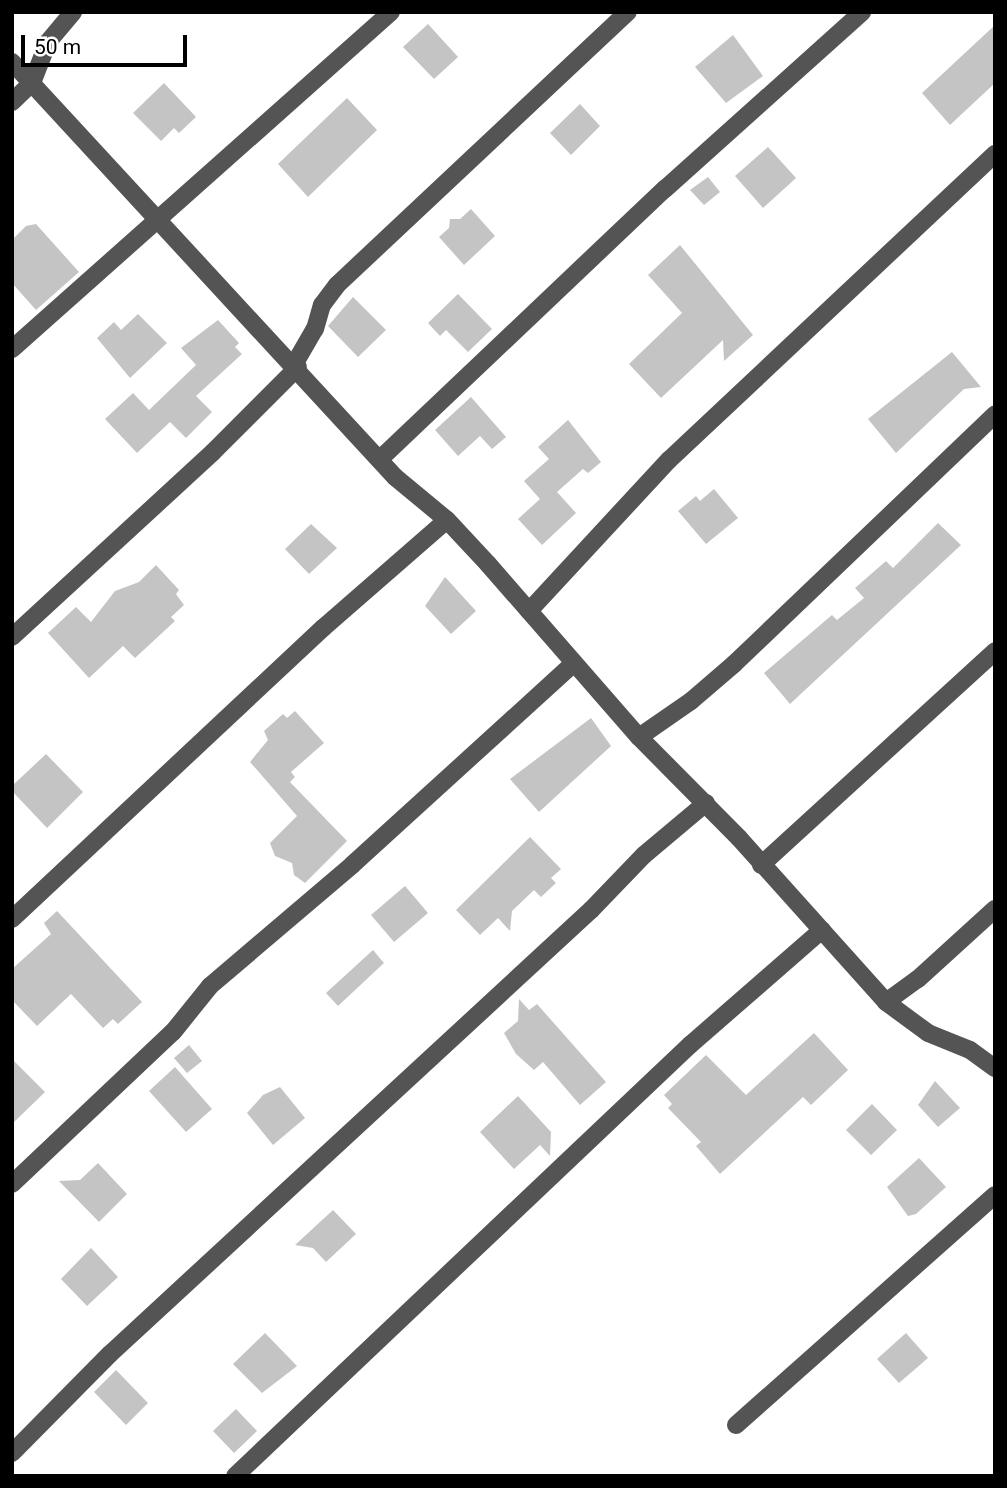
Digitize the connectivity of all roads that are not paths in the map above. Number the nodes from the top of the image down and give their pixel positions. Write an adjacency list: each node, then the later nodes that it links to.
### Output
1 (73, 12): 6 (street)
2 (391, 12): 9 (street)
3 (628, 12): 11 (street)
4 (862, 12): 13 (street)
5 (12, 62): 6 (street)
6 (32, 83): 7 (street); 9 (street)
7 (12, 102)
8 (995, 154): 15 (street)
9 (160, 218): 10 (street); 11 (street)
10 (12, 349)
11 (296, 365): 13 (street); 16 (street)
12 (995, 415): 19 (street)
13 (380, 459): 14 (street)
14 (447, 520): 15 (street); 23 (street)
15 (529, 611): 18 (street)
16 (12, 637)
17 (995, 651): 21 (street)
18 (573, 664): 19 (street); 27 (street)
19 (639, 737): 20 (street)
20 (706, 803): 21 (street); 30 (street)
21 (761, 865): 24 (street)
22 (995, 909): 25 (street)
23 (12, 919)
24 (822, 930): 25 (street); 31 (street)
25 (886, 1002): 26 (street)
26 (995, 1068)
27 (12, 1184)
28 (995, 1195): 29 (street)
29 (736, 1425)
30 (12, 1453)
31 (235, 1476)

